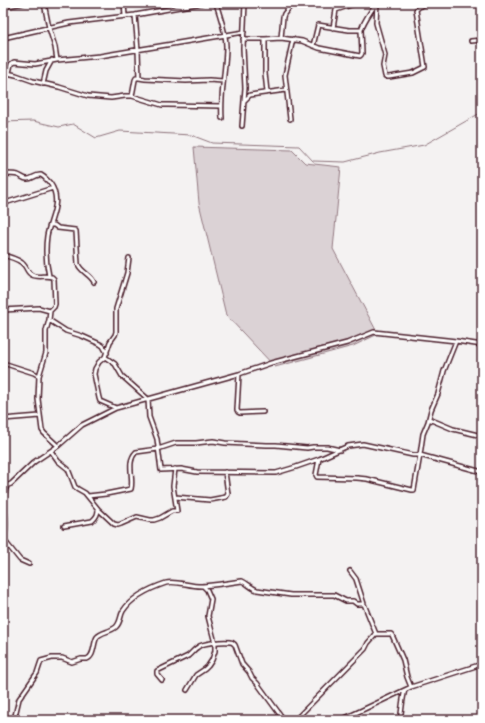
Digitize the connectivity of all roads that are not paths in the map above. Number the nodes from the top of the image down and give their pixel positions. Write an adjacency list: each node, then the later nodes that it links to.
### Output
1 (23, 3): 11 (street)
2 (44, 3): 14 (street)
3 (124, 3): 13 (street)
4 (202, 3): 12 (street)
5 (216, 3): 18 (street)
6 (245, 3): 17 (street)
7 (293, 3): 20 (street)
8 (357, 3): 15 (street)
9 (376, 3): 10 (street); 16 (street)
10 (427, 3)
11 (3, 7)
12 (135, 15): 13 (street); 27 (street)
13 (125, 16): 14 (street)
14 (49, 28): 19 (street); 29 (street)
15 (333, 28): 16 (street); 26 (street)
16 (361, 30): 26 (street)
17 (244, 32): 18 (street); 21 (street)
18 (226, 35): 27 (street); 33 (street)
19 (3, 38)
20 (281, 38): 22 (street); 23 (street)
21 (244, 39): 22 (street); 38 (street)
22 (265, 39): 36 (street)
23 (293, 40): 26 (street); 35 (street)
24 (482, 40): 25 (street)
25 (472, 41)
26 (313, 46)
27 (138, 50): 29 (street); 32 (street)
28 (52, 60): 29 (street); 31 (street); 34 (street)
29 (56, 60)
30 (3, 72): 31 (street)
31 (9, 73): 34 (street)
32 (139, 78): 33 (street); 37 (street)
33 (223, 81): 39 (street)
34 (43, 84): 37 (street)
35 (286, 90): 36 (street); 41 (street)
36 (268, 92): 38 (street)
37 (132, 96): 39 (street)
38 (243, 102): 42 (street)
39 (221, 106): 40 (street)
40 (222, 118)
41 (290, 119)
42 (242, 126)
43 (3, 174): 44 (street)
44 (53, 188): 45 (street); 46 (street)
45 (3, 206)
46 (50, 225): 49 (street); 50 (street)
47 (3, 255): 49 (street)
48 (129, 258): 56 (street)
49 (48, 276): 52 (street)
50 (94, 282)
51 (3, 310): 52 (street)
52 (50, 311): 53 (street)
53 (49, 320): 56 (street); 60 (street)
54 (456, 341): 55 (street); 59 (street); 66 (street)
55 (482, 345)
56 (107, 353): 57 (street)
57 (105, 357): 61 (street); 62 (street)
58 (3, 363): 60 (street)
59 (239, 374): 61 (street); 63 (street)
60 (39, 376): 64 (street)
61 (148, 399): 62 (street); 69 (street)
62 (116, 408): 68 (street)
63 (263, 412)
64 (40, 416): 65 (street); 68 (street)
65 (3, 419)
66 (429, 419): 67 (street); 72 (street)
67 (482, 436)
68 (58, 446): 71 (street)
69 (158, 449): 70 (street); 74 (street); 79 (street)
70 (340, 450): 72 (street); 73 (street)
71 (51, 451): 77 (street); 79 (street)
72 (420, 456): 73 (street); 76 (street)
73 (319, 459): 75 (street)
74 (175, 469): 75 (street); 80 (street)
75 (225, 472): 80 (street)
76 (482, 472)
77 (7, 486): 78 (street); 83 (street)
78 (3, 487)
79 (88, 496): 81 (street)
80 (175, 497): 81 (street)
81 (98, 509): 82 (street)
82 (64, 526)
83 (4, 542): 84 (street)
84 (29, 564)
85 (350, 571): 87 (street)
86 (203, 586): 87 (street); 89 (street); 95 (street)
87 (364, 604): 88 (street)
88 (376, 634): 92 (street); 97 (street)
89 (215, 642): 91 (street); 93 (street); 96 (street)
90 (482, 664): 92 (street)
91 (162, 680)
92 (411, 687): 94 (street)
93 (186, 690)
94 (405, 690): 98 (street); 99 (street)
95 (14, 720)
96 (284, 720)
97 (295, 720)
98 (341, 720)
99 (400, 720)

